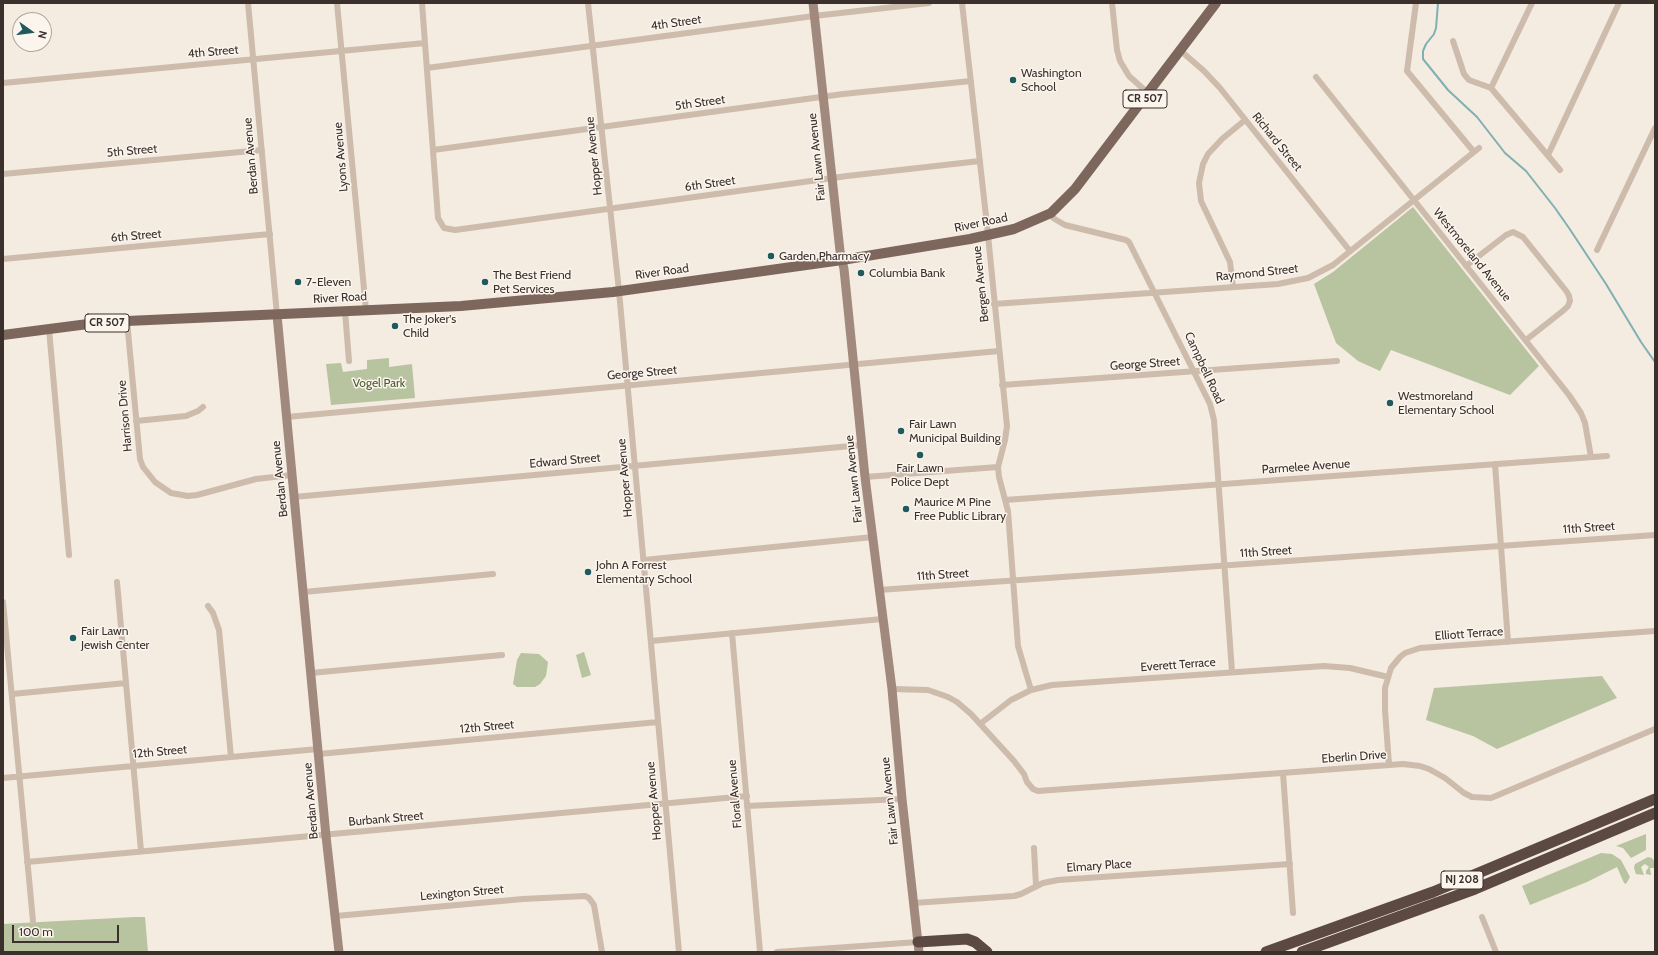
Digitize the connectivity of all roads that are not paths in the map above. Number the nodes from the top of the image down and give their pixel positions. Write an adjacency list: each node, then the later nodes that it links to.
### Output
1 (248, 3): 19 (street, Berdan Avenue)
2 (337, 3): 17 (street, Lyons Avenue)
3 (422, 3): 15 (street)
4 (588, 3): 16 (street, Hopper Avenue)
5 (812, 3): 13 (main road, Fair Lawn Avenue)
6 (929, 3): 13 (street, 4th Street)
7 (962, 3): 22 (street, Bergen Avenue)
8 (1112, 3): 25 (street)
9 (1216, 3): 18 (main road, River Road / CR 507)
10 (1416, 3): 37 (street, Raymond Street)
11 (1532, 3): 24 (street)
12 (1619, 3): 32 (street)
13 (814, 16): 16 (street, 4th Street); 26 (main road, Fair Lawn Avenue)
14 (1453, 41): 24 (street)
15 (425, 43): 17 (street, 4th Street); 20 (street)
16 (593, 46): 20 (street, 4th Street); 28 (street, Hopper Avenue)
17 (342, 51): 19 (street, 4th Street); 51 (street, Lyons Avenue)
18 (1181, 51): 25 (main road, River Road / CR 507); 27 (street, Richard Street)
19 (253, 60): 23 (street, 4th Street); 30 (street, Berdan Avenue)
20 (427, 68): 31 (street)
21 (1316, 77): 37 (street, Westmoreland Avenue)
22 (971, 81): 26 (street, 5th Street); 33 (street, Bergen Avenue)
23 (3, 83)
24 (1490, 88): 32 (street)
25 (1148, 94): 39 (main road, River Road / CR 507)
26 (823, 97): 28 (street, 5th Street); 36 (main road, Fair Lawn Avenue)
27 (1245, 120): 43 (street, Richard Street); 47 (street)
28 (602, 127): 31 (street, 5th Street); 38 (street, Hopper Avenue)
29 (1655, 128): 42 (street)
30 (262, 150): 35 (street, 5th Street); 40 (street, Berdan Avenue)
31 (433, 150): 38 (street, 6th Street)
32 (1548, 154): 34 (street)
33 (980, 162): 36 (street, 6th Street); 41 (street, Bergen Avenue)
34 (1560, 170)
35 (3, 174)
36 (832, 178): 38 (street, 6th Street); 45 (main road, Fair Lawn Avenue)
37 (1414, 200): 43 (street, Raymond Street); 46 (street, Westmoreland Avenue)
38 (610, 208): 48 (street, Hopper Avenue)
39 (1051, 212): 41 (main road, River Road / CR 507); 49 (street, Campbell Road)
40 (270, 234): 44 (street, 6th Street); 53 (street, Berdan Avenue)
41 (988, 235): 45 (main road, River Road / CR 507); 50 (street, Bergen Avenue)
42 (1597, 250)
43 (1350, 251): 47 (street, Raymond Street)
44 (3, 259)
45 (842, 260): 48 (main road, River Road / CR 507); 61 (main road, Fair Lawn Avenue)
46 (1466, 266): 57 (street, Westmoreland Avenue); 57 (street)
47 (1233, 287): 49 (street, Raymond Street)
48 (619, 291): 51 (main road, River Road / CR 507); 63 (street, Hopper Avenue)
49 (1155, 293): 50 (street, Raymond Street); 62 (street, Campbell Road)
50 (994, 304): 58 (street, Bergen Avenue)
51 (366, 310): 52 (main road, River Road / CR 507)
52 (345, 311): 53 (main road, River Road / CR 507); 59 (street)
53 (277, 315): 54 (main road, River Road / CR 507); 66 (main road, Berdan Avenue)
54 (128, 321): 55 (main road, River Road / CR 507); 67 (street, Harrison Drive)
55 (49, 329): 56 (main road, River Road / CR 507); 82 (street)
56 (3, 335)
57 (1526, 340): 70 (street, Westmoreland Avenue)
58 (999, 351): 61 (street, George Street); 64 (street, Bergen Avenue)
59 (349, 361)
60 (1337, 361): 62 (street, George Street)
61 (854, 364): 63 (street, George Street); 68 (main road, Fair Lawn Avenue)
62 (1194, 371): 64 (street, George Street); 76 (street, Campbell Road)
63 (628, 385): 66 (street, George Street); 72 (street, Hopper Avenue)
64 (1002, 385): 73 (street, Bergen Avenue)
65 (203, 406): 67 (street)
66 (286, 417): 74 (main road, Berdan Avenue)
67 (136, 421): 74 (street, Harrison Drive)
68 (862, 445): 72 (street, Edward Street); 75 (main road, Fair Lawn Avenue)
69 (1607, 456): 70 (street, Parmelee Avenue)
70 (1591, 457): 71 (street, Parmelee Avenue)
71 (1495, 464): 76 (street, Parmelee Avenue); 81 (street)
72 (635, 466): 77 (street, Edward Street); 83 (street, Hopper Avenue)
73 (998, 467): 75 (street); 78 (street)
74 (292, 475): 77 (main road, Berdan Avenue)
75 (865, 477): 80 (main road, Fair Lawn Avenue)
76 (1218, 484): 78 (street, Parmelee Avenue); 84 (street, Campbell Road)
77 (294, 497): 89 (main road, Berdan Avenue)
78 (1005, 500): 86 (street)
79 (1655, 535): 81 (street, 11th Street)
80 (873, 537): 83 (street); 88 (main road, Fair Lawn Avenue)
81 (1501, 546): 84 (street, 11th Street); 96 (street)
82 (69, 555)
83 (644, 560): 95 (street, Hopper Avenue)
84 (1224, 566): 86 (street, 11th Street); 98 (street, Campbell Road)
85 (492, 574): 89 (street)
86 (1012, 581): 88 (street, 11th Street); 103 (street)
87 (117, 582): 101 (street)
88 (879, 590): 92 (main road, Fair Lawn Avenue)
89 (304, 592): 99 (main road, Berdan Avenue)
90 (3, 602): 104 (street)
91 (208, 606): 109 (street)
92 (882, 619): 94 (street); 102 (main road, Fair Lawn Avenue)
93 (1655, 631): 96 (street, Elliott Terrace)
94 (732, 633): 95 (street); 115 (street, Floral Avenue)
95 (651, 641): 105 (street, Hopper Avenue)
96 (1508, 642): 100 (street, Elliott Terrace)
97 (502, 655): 99 (street)
98 (1232, 672): 100 (street, Everett Terrace); 103 (street, Everett Terrace)
99 (311, 673): 108 (main road, Berdan Avenue)
100 (1388, 677): 110 (street, Elliott Terrace)
101 (126, 683): 104 (street); 111 (street)
102 (892, 689): 106 (street); 116 (main road, Fair Lawn Avenue)
103 (1031, 690): 106 (street, Everett Terrace)
104 (12, 694): 113 (street)
105 (658, 722): 108 (street, 12th Street); 118 (street, Hopper Avenue)
106 (980, 724): 112 (street, Eberlin Drive)
107 (1655, 729): 110 (street, Eberlin Drive)
108 (318, 752): 109 (street, 12th Street); 121 (main road, Berdan Avenue)
109 (231, 757): 111 (street, 12th Street)
110 (1388, 765): 112 (street, Eberlin Drive)
111 (133, 766): 113 (street, 12th Street); 123 (street)
112 (1283, 773): 125 (street)
113 (19, 776): 114 (street, 12th Street); 124 (street)
114 (3, 778)
115 (746, 796): 118 (street, Burbank Street); 119 (street, Floral Avenue)
116 (902, 799): 119 (street); 127 (main road, Fair Lawn Avenue)
117 (1655, 799): 140 (highway, NJ 208)
118 (666, 804): 121 (street, Burbank Street); 136 (street, Hopper Avenue)
119 (747, 806): 137 (street, Floral Avenue)
120 (1655, 814): 141 (highway, NJ 208)
121 (326, 836): 123 (street, Burbank Street); 129 (main road, Berdan Avenue)
122 (1034, 848): 126 (street)
123 (141, 851): 124 (street, Burbank Street)
124 (27, 862): 131 (street)
125 (1290, 864): 126 (street, Elmary Place); 128 (street)
126 (1036, 886): 127 (street, Elmary Place)
127 (914, 903): 132 (main road, Fair Lawn Avenue)
128 (1293, 913)
129 (336, 916): 134 (main road, Berdan Avenue); 135 (street, Lexington Street)
130 (1482, 917): 142 (street)
131 (33, 921)
132 (919, 947): 133 (street); 139 (highway)
133 (793, 951): 138 (street)
134 (339, 952)
135 (602, 952)
136 (679, 952)
137 (760, 952)
138 (777, 952)
139 (987, 952)
140 (1266, 952)
141 (1302, 952)
142 (1496, 952)

